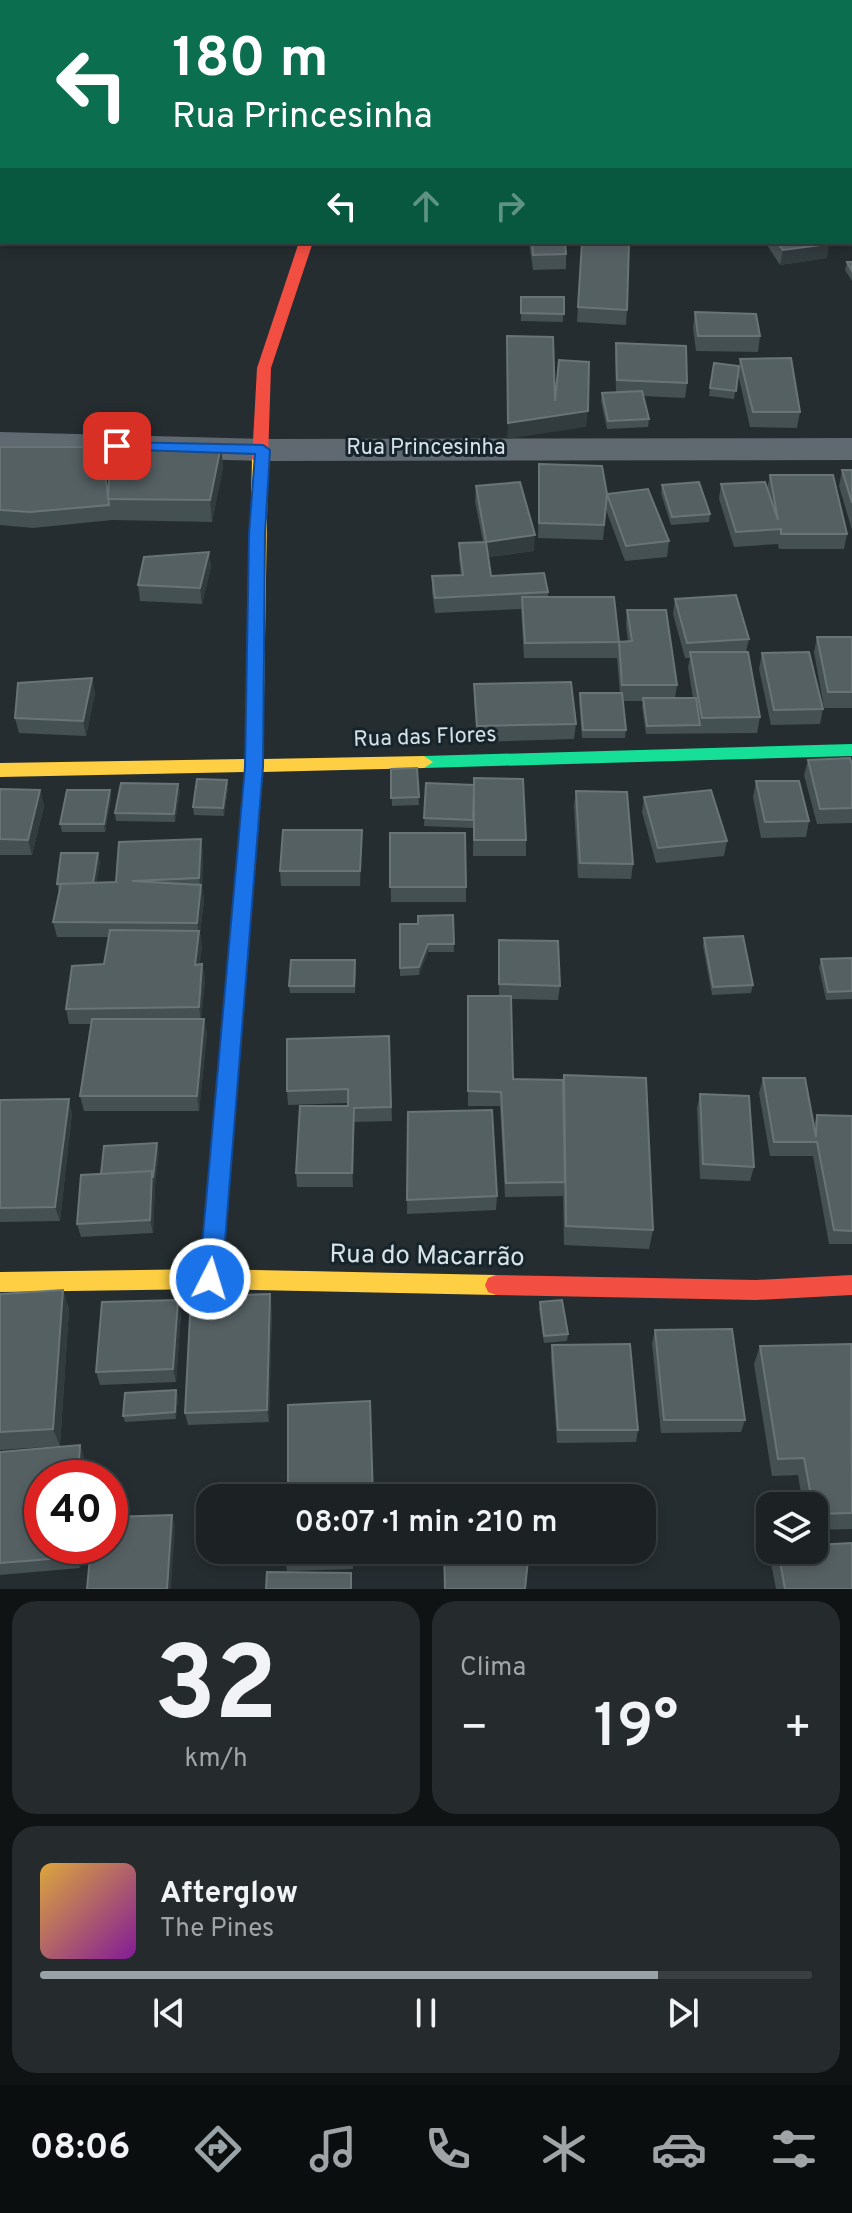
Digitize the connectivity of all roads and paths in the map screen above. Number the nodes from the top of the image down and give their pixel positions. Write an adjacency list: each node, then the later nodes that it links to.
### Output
1 (305, 244): 4 (street)
2 (0, 443): 4 (street, Rua Princesinha)
3 (852, 449): 4 (street, Rua Princesinha)
4 (263, 450): 6 (street)
5 (852, 750): 6 (street, Rua das Flores)
6 (254, 767): 7 (street, Rua das Flores); 8 (street)
7 (0, 770)
8 (210, 1279): 9 (street, Rua do Macarrão); 10 (street, Rua do Macarrão)
9 (0, 1282)
10 (852, 1285)

